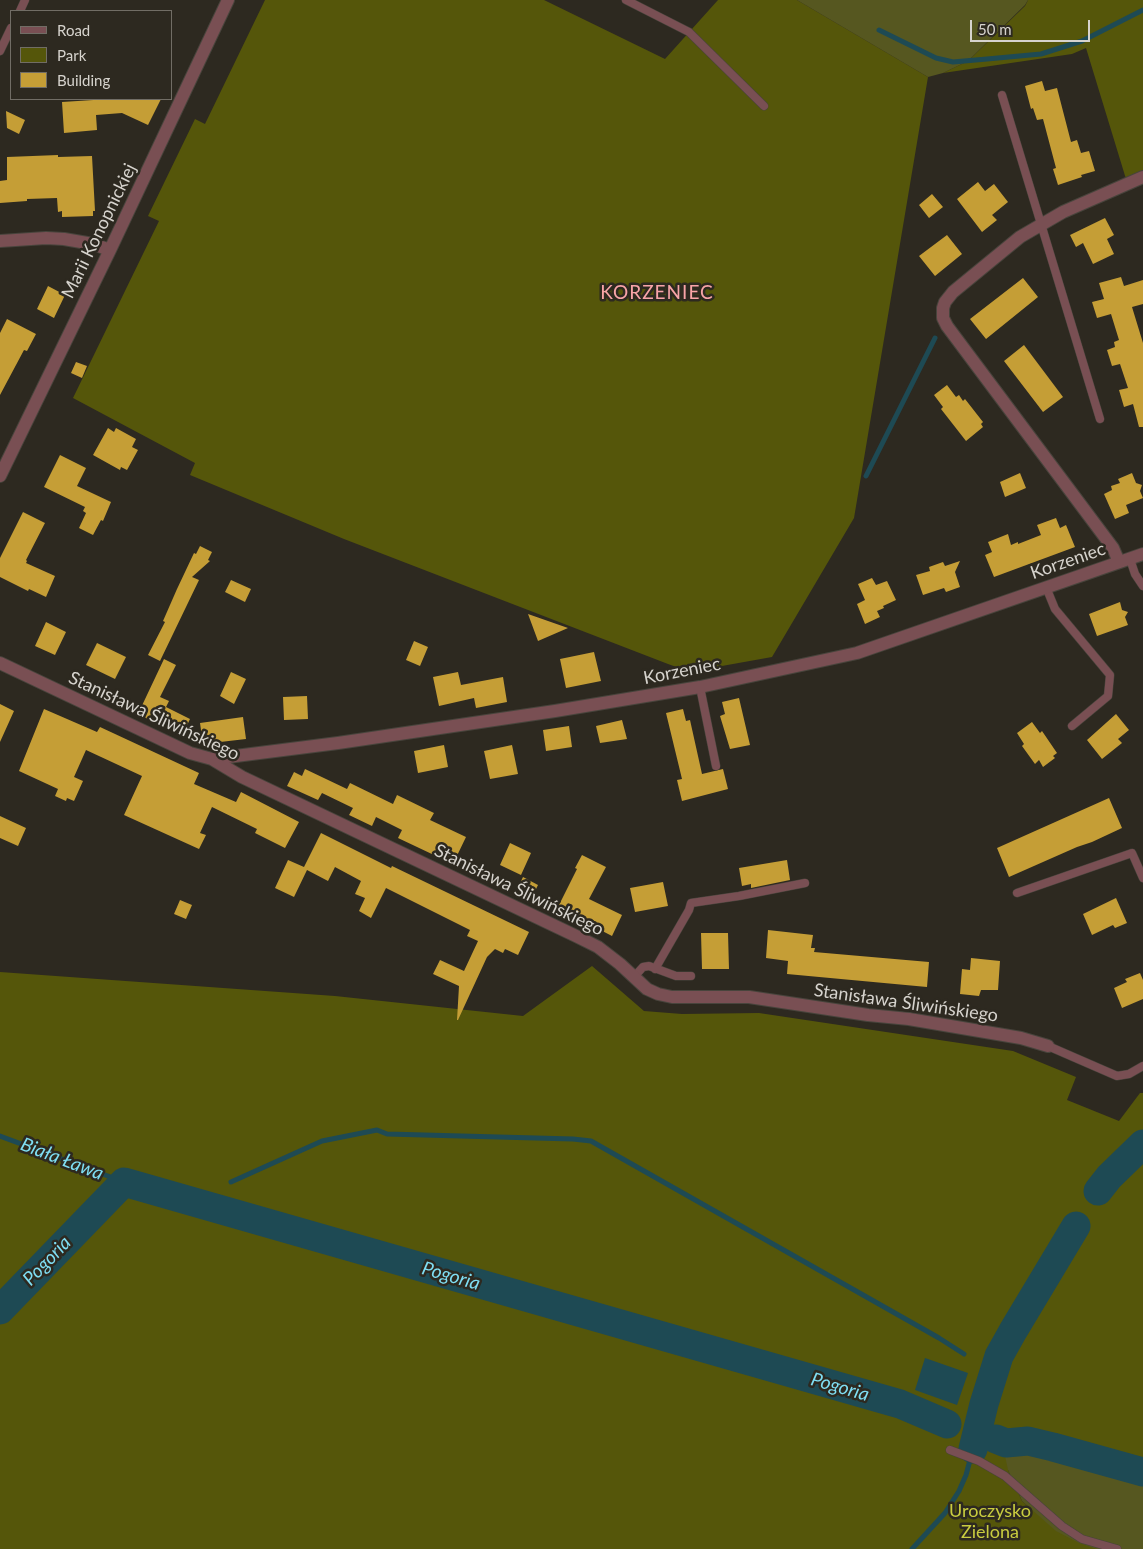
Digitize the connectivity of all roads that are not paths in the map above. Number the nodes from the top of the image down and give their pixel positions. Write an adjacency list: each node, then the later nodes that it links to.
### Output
1 (228, 0): 10 (street, Marii Konopnickiej)
2 (626, 0): 6 (lane)
3 (10, 30): 4 (lane)
4 (0, 51)
5 (1002, 95): 8 (lane)
6 (764, 106)
7 (1143, 177): 8 (street)
8 (1041, 223): 11 (lane); 14 (street)
9 (0, 241): 10 (street)
10 (110, 250): 12 (street, Marii Konopnickiej)
11 (1100, 419)
12 (0, 476)
13 (1143, 554): 14 (street, Korzeniec)
14 (1124, 560): 15 (lane); 16 (street, Korzeniec)
15 (1143, 586)
16 (1046, 587): 18 (street, Korzeniec); 19 (lane)
17 (0, 663): 20 (street, Stanisława Śliwińskiego)
18 (700, 687): 20 (street, Korzeniec); 21 (lane)
19 (1072, 726)
20 (212, 758): 27 (street, Stanisława Śliwińskiego)
21 (716, 766)
22 (1143, 878): 24 (lane)
23 (805, 883): 25 (lane)
24 (1017, 893)
25 (654, 968): 26 (lane); 27 (lane)
26 (691, 976)
27 (634, 977): 28 (street, Stanisława Śliwińskiego)
28 (1048, 1046): 29 (lane)
29 (1143, 1066)
30 (954, 1452): 31 (lane)
31 (1116, 1549)

